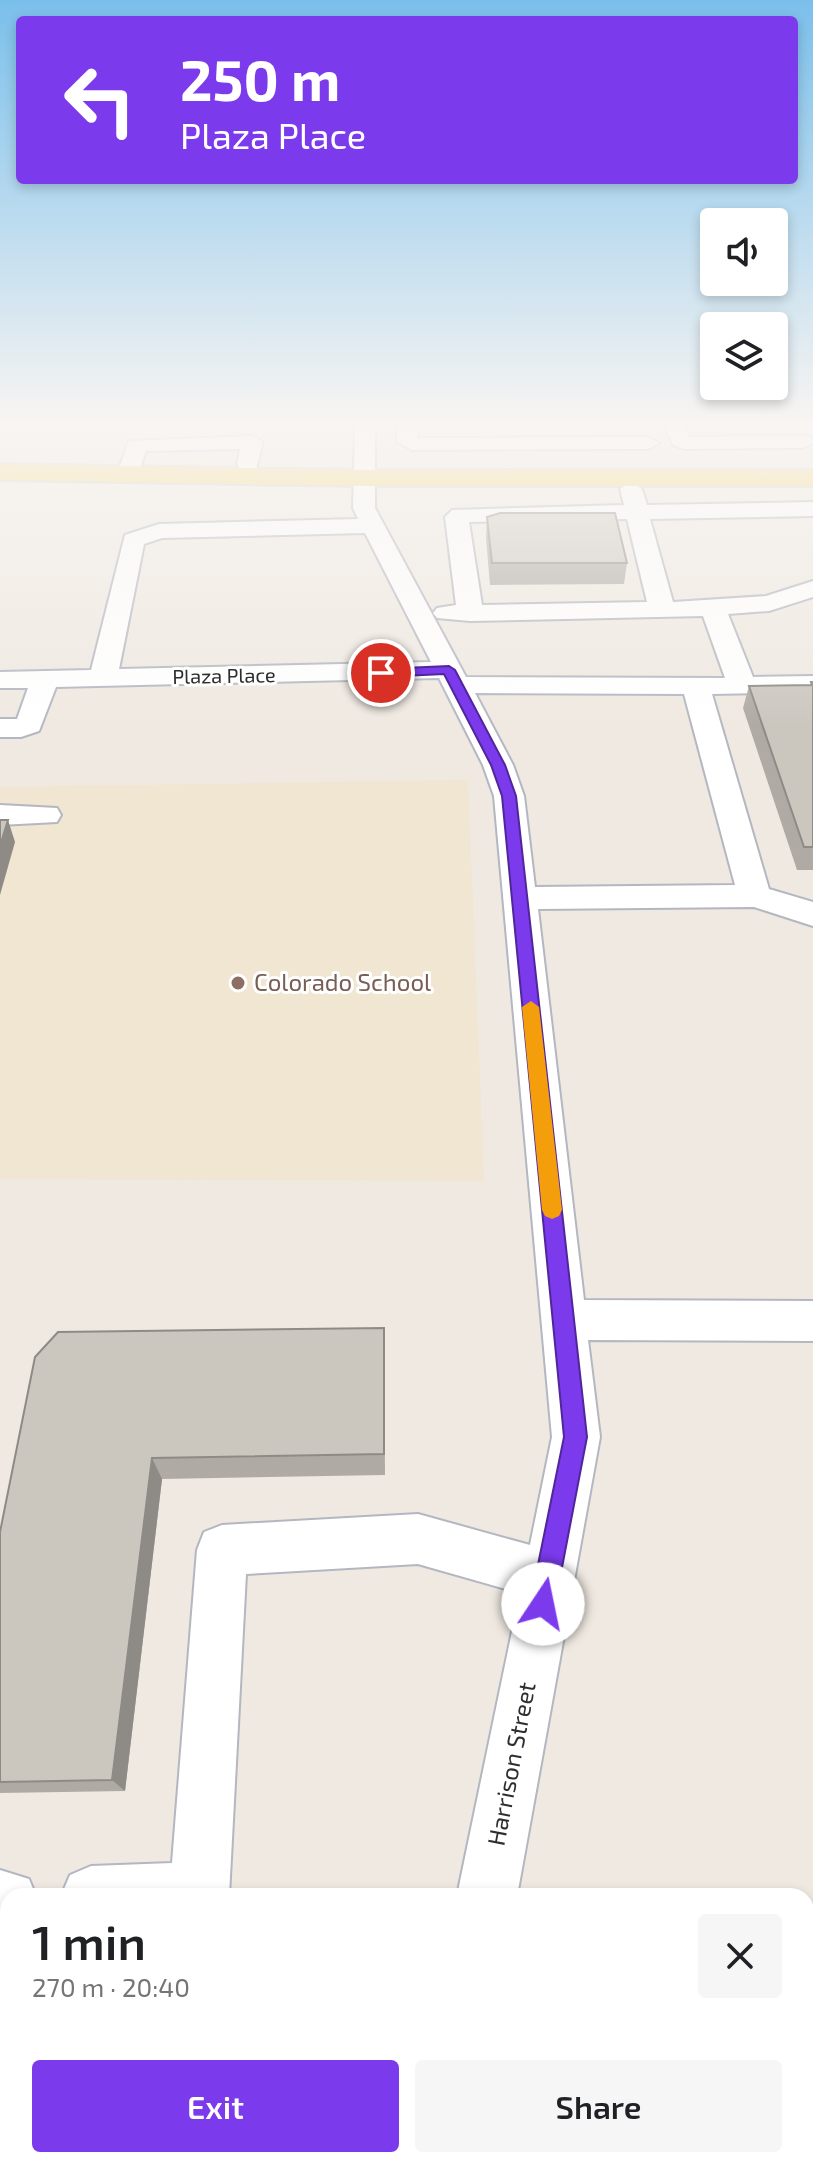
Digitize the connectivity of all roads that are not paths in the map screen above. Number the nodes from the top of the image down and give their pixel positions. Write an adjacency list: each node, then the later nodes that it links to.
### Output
1 (367, 526): 10 (street)
2 (374, 526): 8 (street, Harrison Street)
3 (459, 526): 9 (street)
4 (640, 526): 7 (street)
5 (813, 589): 6 (street)
6 (713, 607): 7 (street); 16 (street)
7 (662, 609): 9 (street)
8 (419, 613): 9 (street); 11 (street, Harrison Street)
9 (470, 613)
10 (103, 678): 11 (street, Plaza Place); 12 (street, Plaza Place)
11 (453, 678): 15 (street, Plaza Place); 21 (street, Harrison Street)
12 (45, 679): 13 (street, Plaza Place); 17 (street)
13 (0, 680)
14 (813, 684): 16 (street, Plaza Place)
15 (696, 686): 16 (street, Plaza Place); 20 (street)
16 (742, 686)
17 (0, 728)
18 (0, 815): 19 (street)
19 (46, 815)
20 (755, 896): 21 (street); 22 (street)
21 (519, 898): 23 (street, Harrison Street)
22 (813, 914)
23 (564, 1320): 24 (street); 25 (street, Harrison Street)
24 (813, 1321)
25 (548, 1575): 26 (street); 27 (street, Harrison Street)
26 (200, 1888)
27 (489, 1888)

